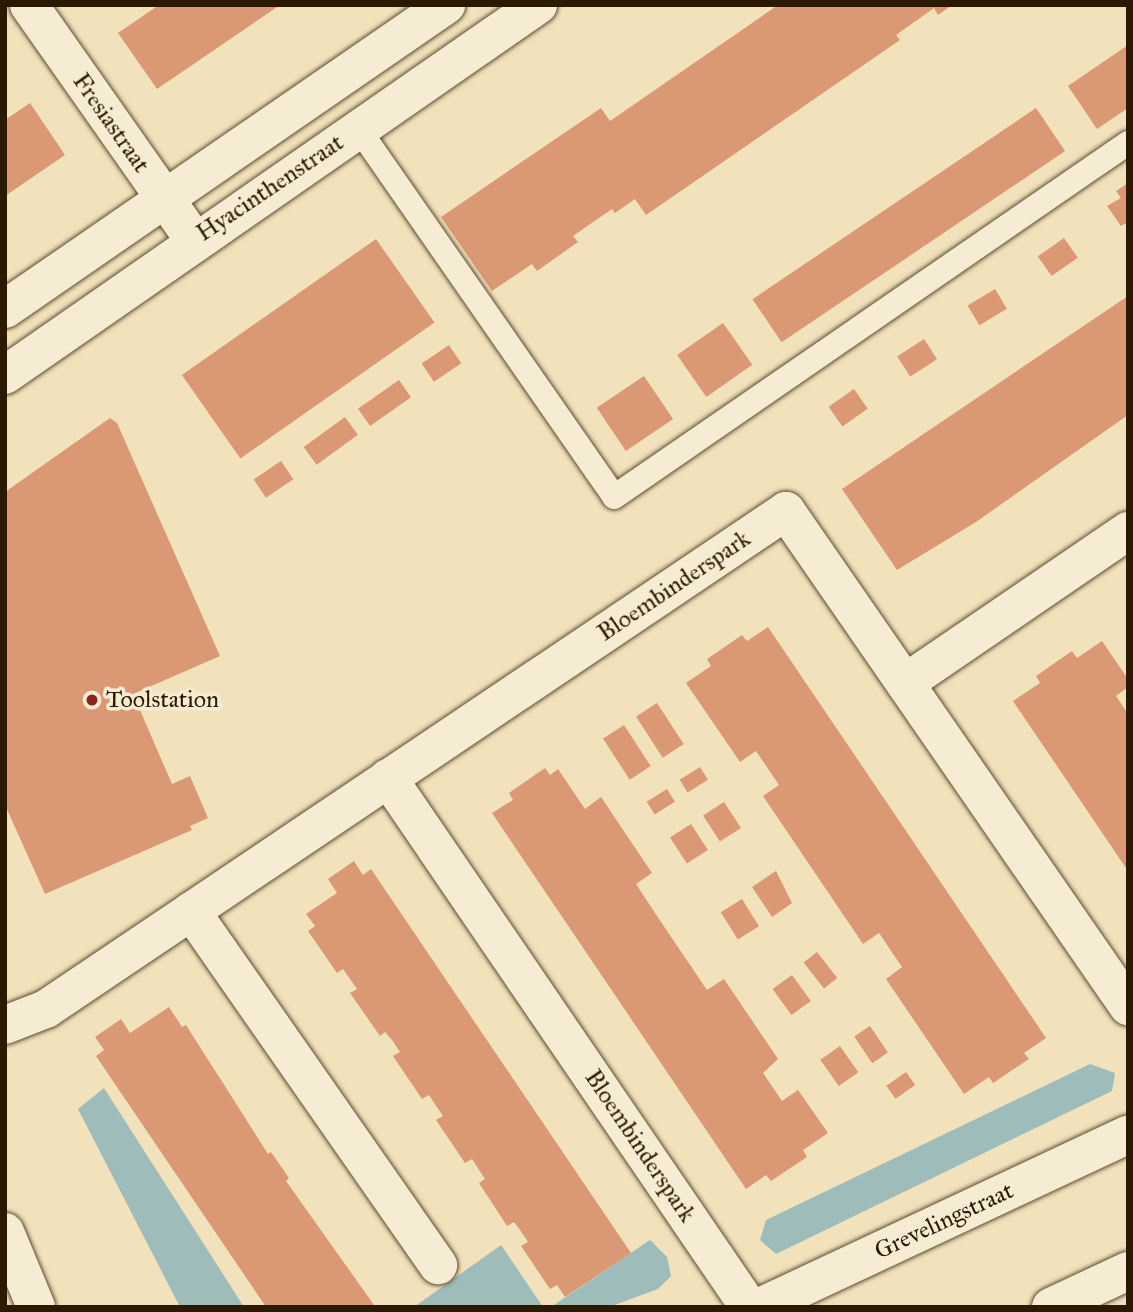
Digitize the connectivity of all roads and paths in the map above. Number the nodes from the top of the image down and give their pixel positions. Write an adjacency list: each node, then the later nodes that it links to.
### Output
1 (29, 5): 6 (street, Fresiastraat)
2 (446, 5): 6 (street, Hyacinthenstraat)
3 (538, 5): 4 (street, Hyacinthenstraat)
4 (358, 128): 5 (lane); 7 (street, Hyacinthenstraat)
5 (1128, 143)
6 (165, 198): 7 (street, Fresiastraat); 8 (street, Hyacinthenstraat)
7 (194, 240): 9 (street, Hyacinthenstraat)
8 (5, 309)
9 (5, 375)
10 (1128, 531): 11 (street)
11 (905, 683): 12 (street, Bloembinderspark); 14 (street, Bloembinderspark)
12 (388, 778): 13 (street, Bloembinderspark); 21 (street, Bloembinderspark)
13 (191, 911): 15 (street, Bloembinderspark); 18 (street)
14 (1128, 1006)
15 (5, 1025)
16 (1128, 1135): 22 (street, Grevelingstraat)
17 (5, 1232): 20 (street)
18 (438, 1265)
19 (1128, 1270): 23 (street)
20 (36, 1307)
21 (750, 1307)
22 (760, 1307)
23 (1051, 1307)

